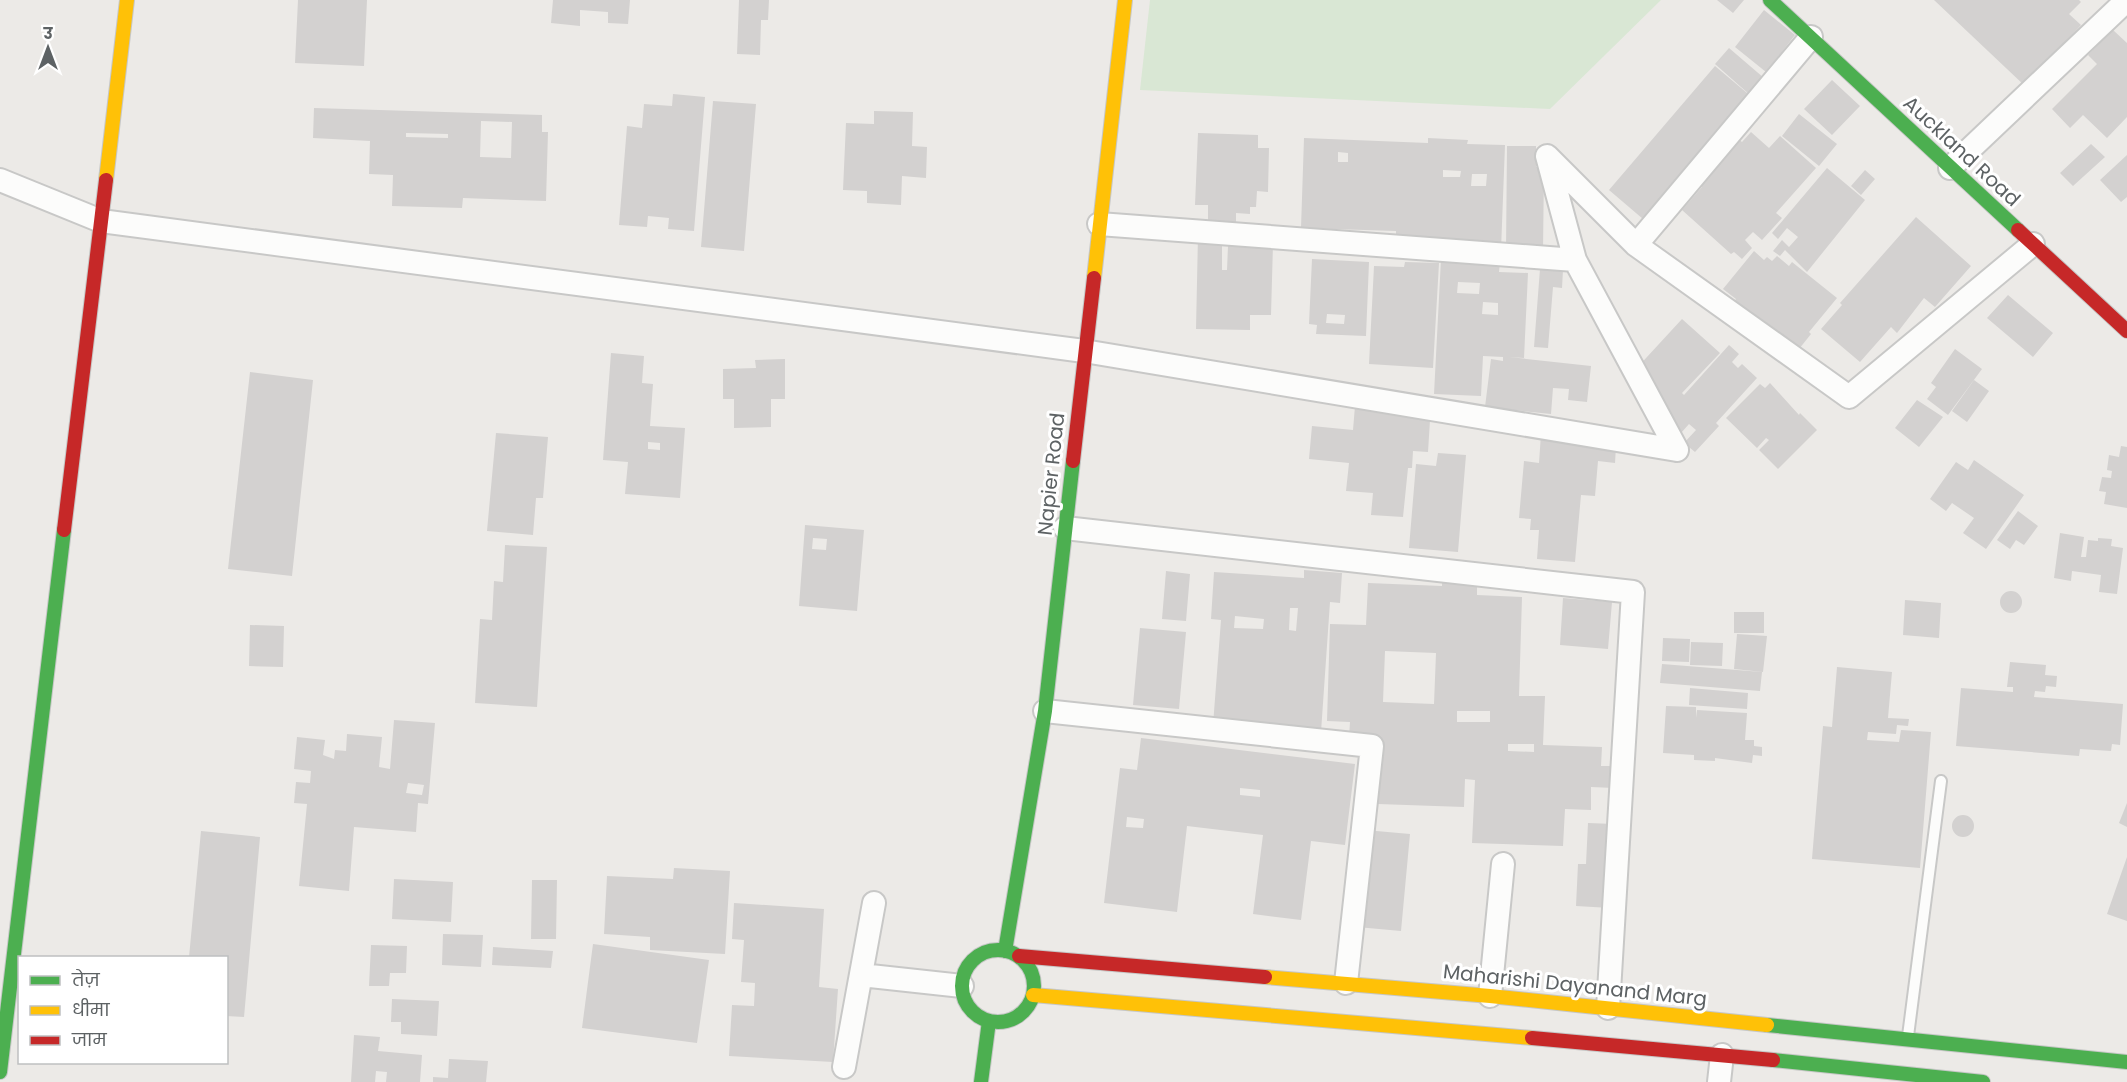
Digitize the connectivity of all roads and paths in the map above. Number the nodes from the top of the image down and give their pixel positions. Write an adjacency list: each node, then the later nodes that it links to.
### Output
1 (127, 0): 8 (street)
2 (1125, 0): 9 (street, Napier Road)
3 (1770, 0): 5 (street, Auckland Road)
4 (2127, 0): 6 (street)
5 (1811, 37): 6 (street, Auckland Road); 11 (street)
6 (1950, 168): 10 (street, Auckland Road)
7 (0, 180): 8 (street)
8 (101, 221): 14 (street); 33 (street)
9 (1099, 224): 12 (street); 14 (street, Napier Road)
10 (2032, 244): 11 (street); 13 (street, Auckland Road)
11 (1636, 245): 12 (street)
12 (1575, 260): 14 (street)
13 (2127, 331)
14 (1084, 351): 15 (street, Napier Road)
15 (1065, 528): 16 (street, Napier Road); 27 (street)
16 (1045, 711): 20 (street, Napier Road); 23 (street)
17 (1941, 781): 29 (lane)
18 (1503, 864): 26 (street)
19 (874, 903): 22 (street)
20 (1005, 951): 21 (street); 24 (street)
21 (1018, 956): 23 (street, Maharishi Dayanand Marg); 25 (street)
22 (861, 975): 24 (street); 32 (street)
23 (1346, 983): 26 (street, Maharishi Dayanand Marg)
24 (962, 986): 28 (street)
25 (1034, 995): 28 (street); 30 (street)
26 (1490, 996): 27 (street, Maharishi Dayanand Marg)
27 (1608, 1008): 29 (street, Maharishi Dayanand Marg)
28 (989, 1022): 34 (street)
29 (1907, 1039): 31 (street, Maharishi Dayanand Marg)
30 (1722, 1055): 35 (street); 36 (street)
31 (2127, 1062)
32 (844, 1066)
33 (0, 1072)
34 (981, 1082)
35 (1719, 1082)
36 (1983, 1082)

